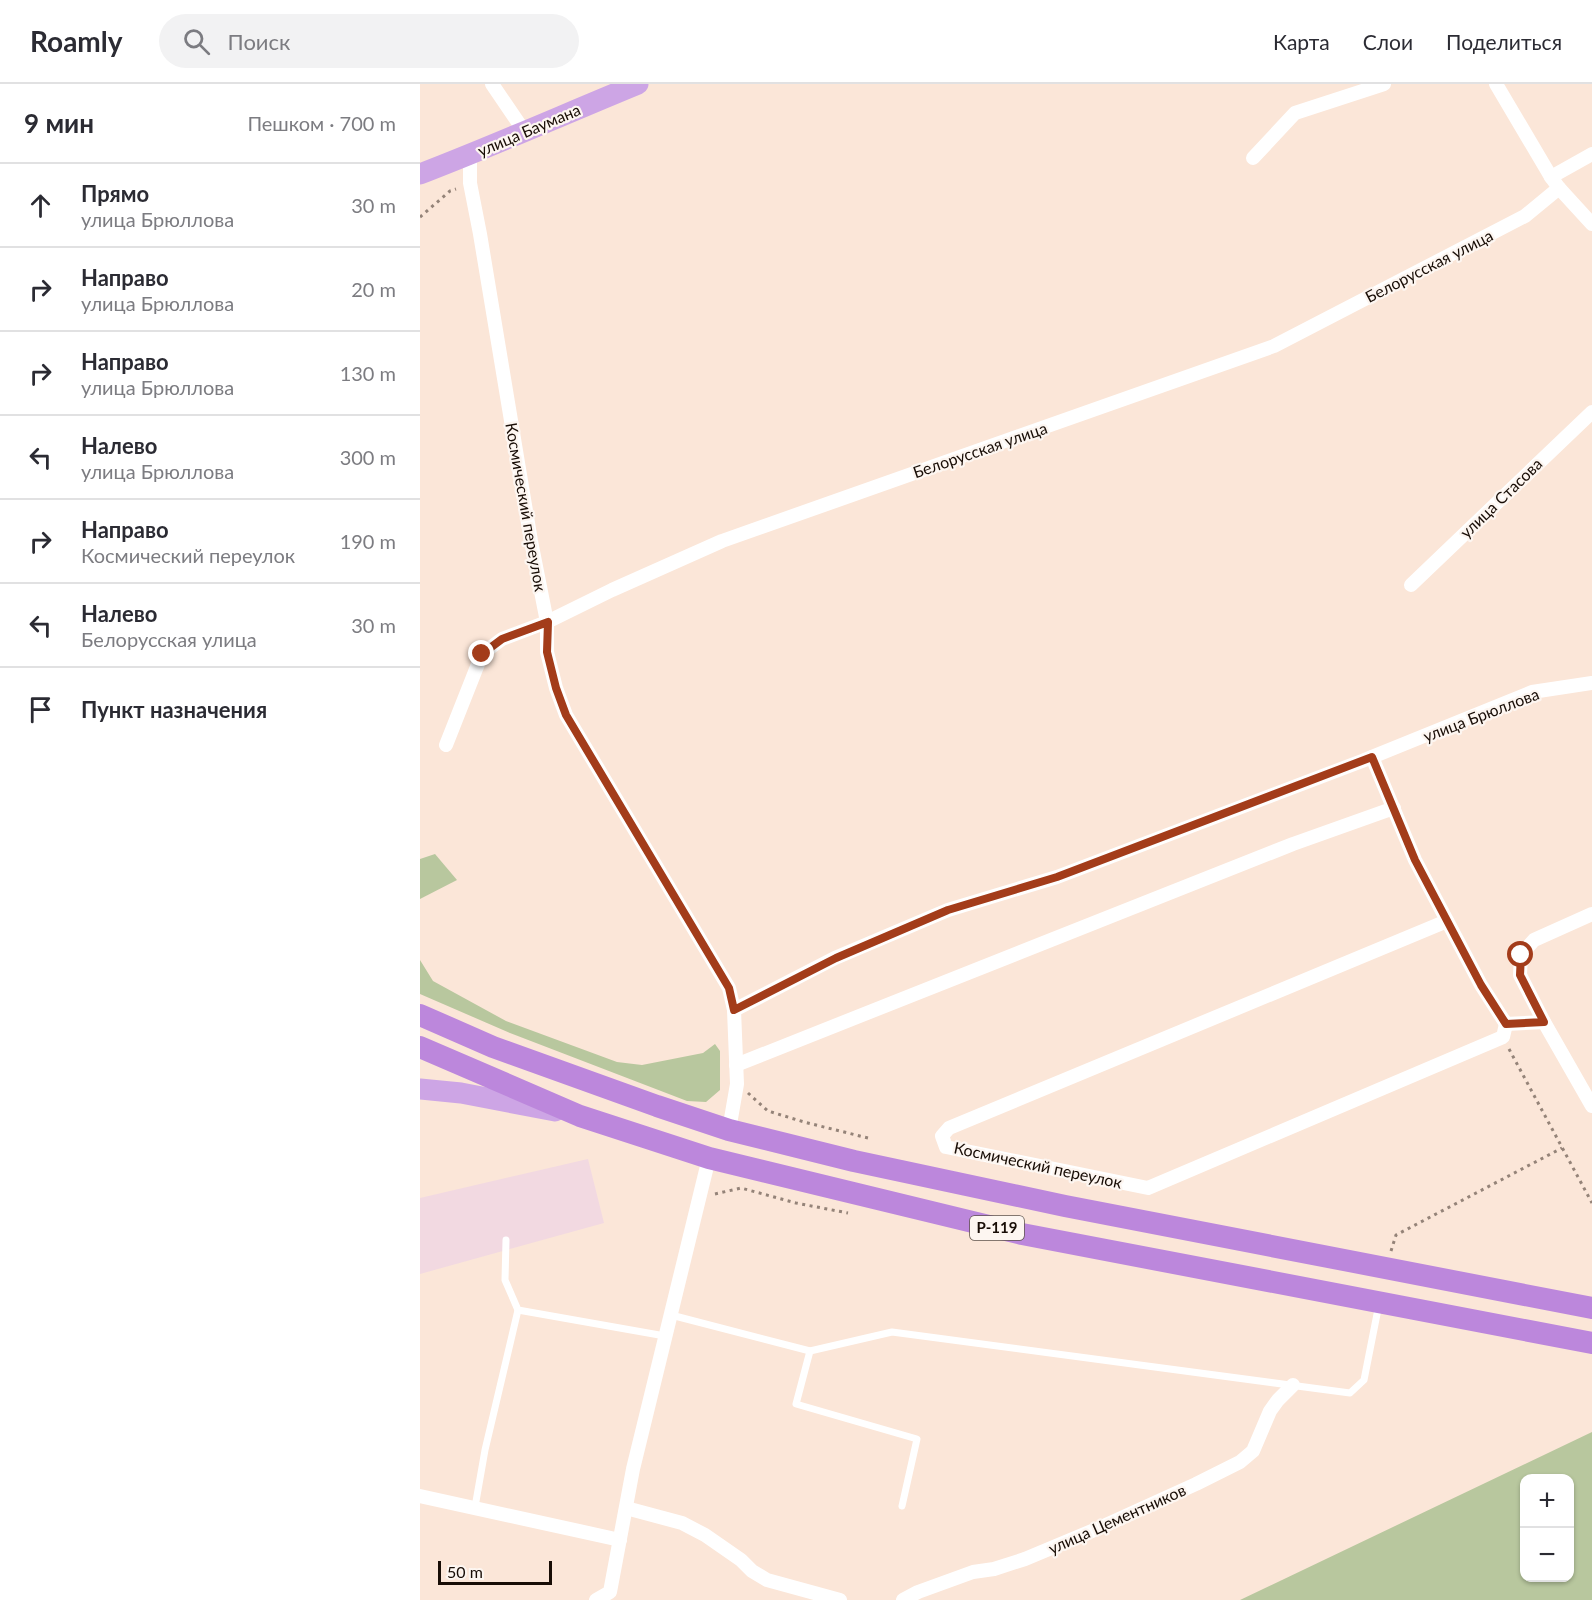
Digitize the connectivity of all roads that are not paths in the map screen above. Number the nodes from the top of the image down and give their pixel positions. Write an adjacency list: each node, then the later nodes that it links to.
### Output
1 (492, 84): 5 (street)
2 (638, 84): 5 (main road, улица Баумана)
3 (1384, 84): 8 (street)
4 (1496, 84): 10 (street)
5 (524, 130): 7 (main road, улица Баумана)
6 (1592, 154): 10 (street, Белорусская улица)
7 (470, 155): 9 (main road, улица Баумана); 14 (street, Космический переулок)
8 (1253, 158)
9 (420, 174)
10 (1555, 183): 11 (street); 14 (street, Белорусская улица)
11 (1592, 224)
12 (1592, 412): 13 (street, улица Стасова)
13 (1411, 585)
14 (548, 622): 16 (street, Белорусская улица); 21 (street, Космический переулок)
15 (1592, 683): 17 (street, улица Брюллова)
16 (446, 745)
17 (1372, 757): 18 (street); 21 (street, улица Брюллова)
18 (1394, 807): 20 (street); 26 (street)
19 (1592, 914): 23 (street)
20 (1447, 921): 24 (street); 24 (street, Космический переулок)
21 (734, 1010): 26 (street, Космический переулок)
22 (420, 1015): 30 (highway, Р-119)
23 (1544, 1022): 24 (street); 28 (street)
24 (1504, 1031)
25 (420, 1047): 29 (highway, Р-119)
26 (736, 1065): 30 (street, Космический переулок)
27 (420, 1089): 29 (main road)
28 (1592, 1106)
29 (580, 1116): 31 (highway, Р-119)
30 (729, 1130): 34 (highway, Р-119)
31 (709, 1158): 33 (highway, Р-119); 36 (street)
32 (506, 1240): 35 (lane)
33 (1380, 1303): 38 (highway, Р-119); 40 (lane)
34 (1592, 1308)
35 (518, 1310): 37 (lane); 43 (lane)
36 (670, 1315): 37 (street); 39 (lane)
37 (665, 1336): 44 (street)
38 (1592, 1343)
39 (810, 1351): 40 (lane); 42 (lane)
40 (1293, 1385): 48 (street, улица Цементников)
41 (420, 1496): 43 (street)
42 (902, 1506)
43 (475, 1507): 45 (street)
44 (626, 1508): 45 (street); 47 (street)
45 (620, 1540): 46 (street)
46 (596, 1600)
47 (840, 1600)
48 (903, 1600)

